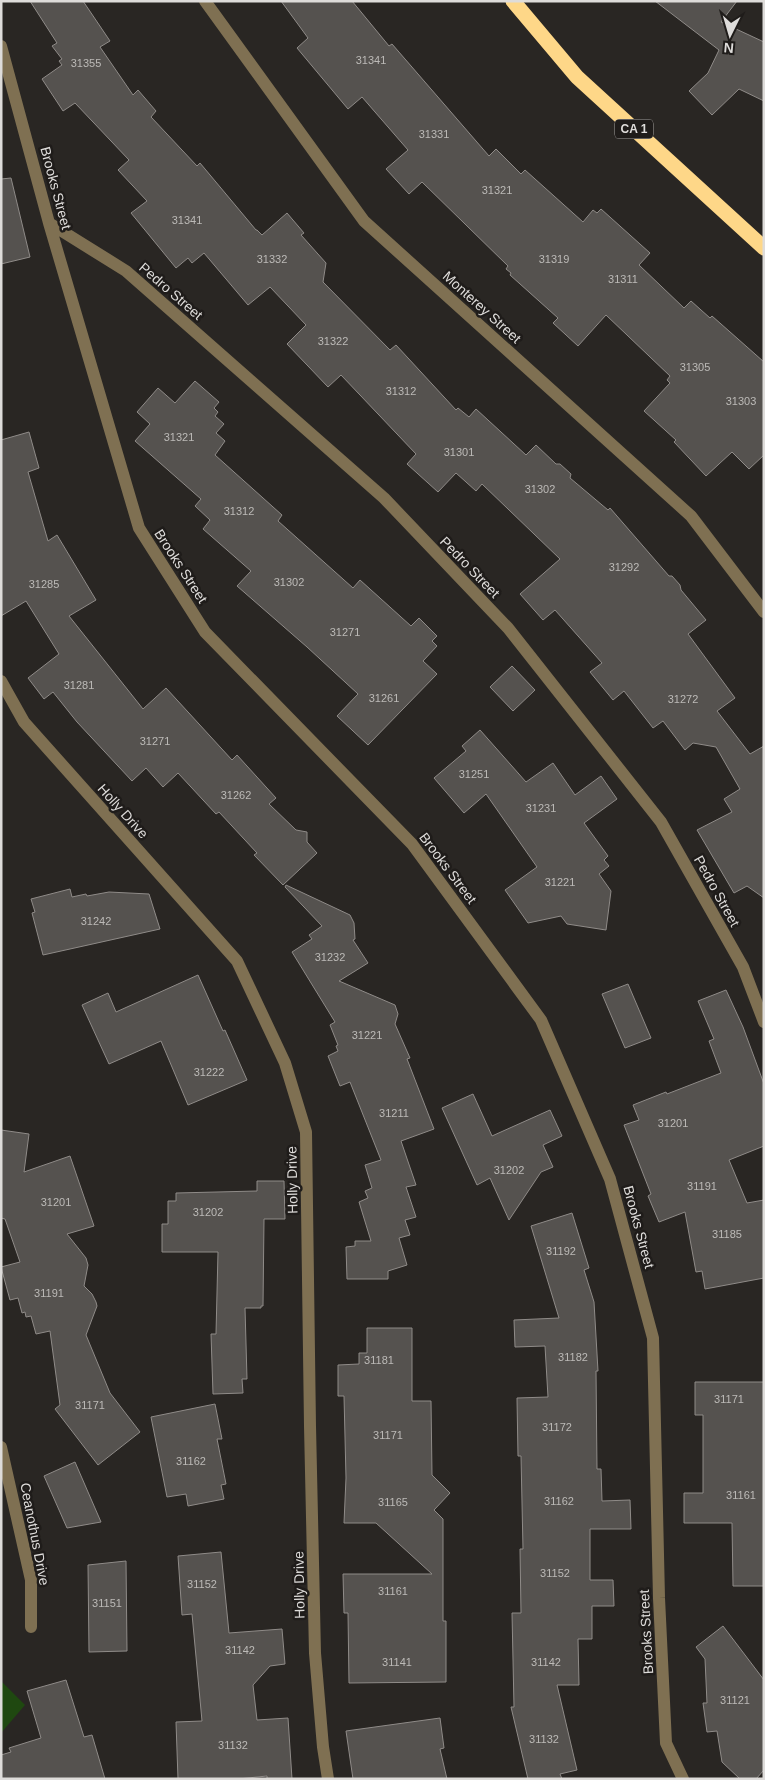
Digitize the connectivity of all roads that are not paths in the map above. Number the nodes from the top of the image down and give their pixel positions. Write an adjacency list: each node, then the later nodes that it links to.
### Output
1 (205, 1): 6 (street, Monterey Street)
2 (513, 1): 5 (highway, CA 1)
3 (1, 46): 4 (street, Brooks Street)
4 (50, 223): 8 (street, Pedro Street); 12 (street, Brooks Street)
5 (764, 248)
6 (764, 612)
7 (1, 681): 11 (street, Holly Drive)
8 (764, 1022)
9 (1, 1447): 10 (street, Ceanothus Drive)
10 (31, 1627)
11 (328, 1779)
12 (682, 1779)

